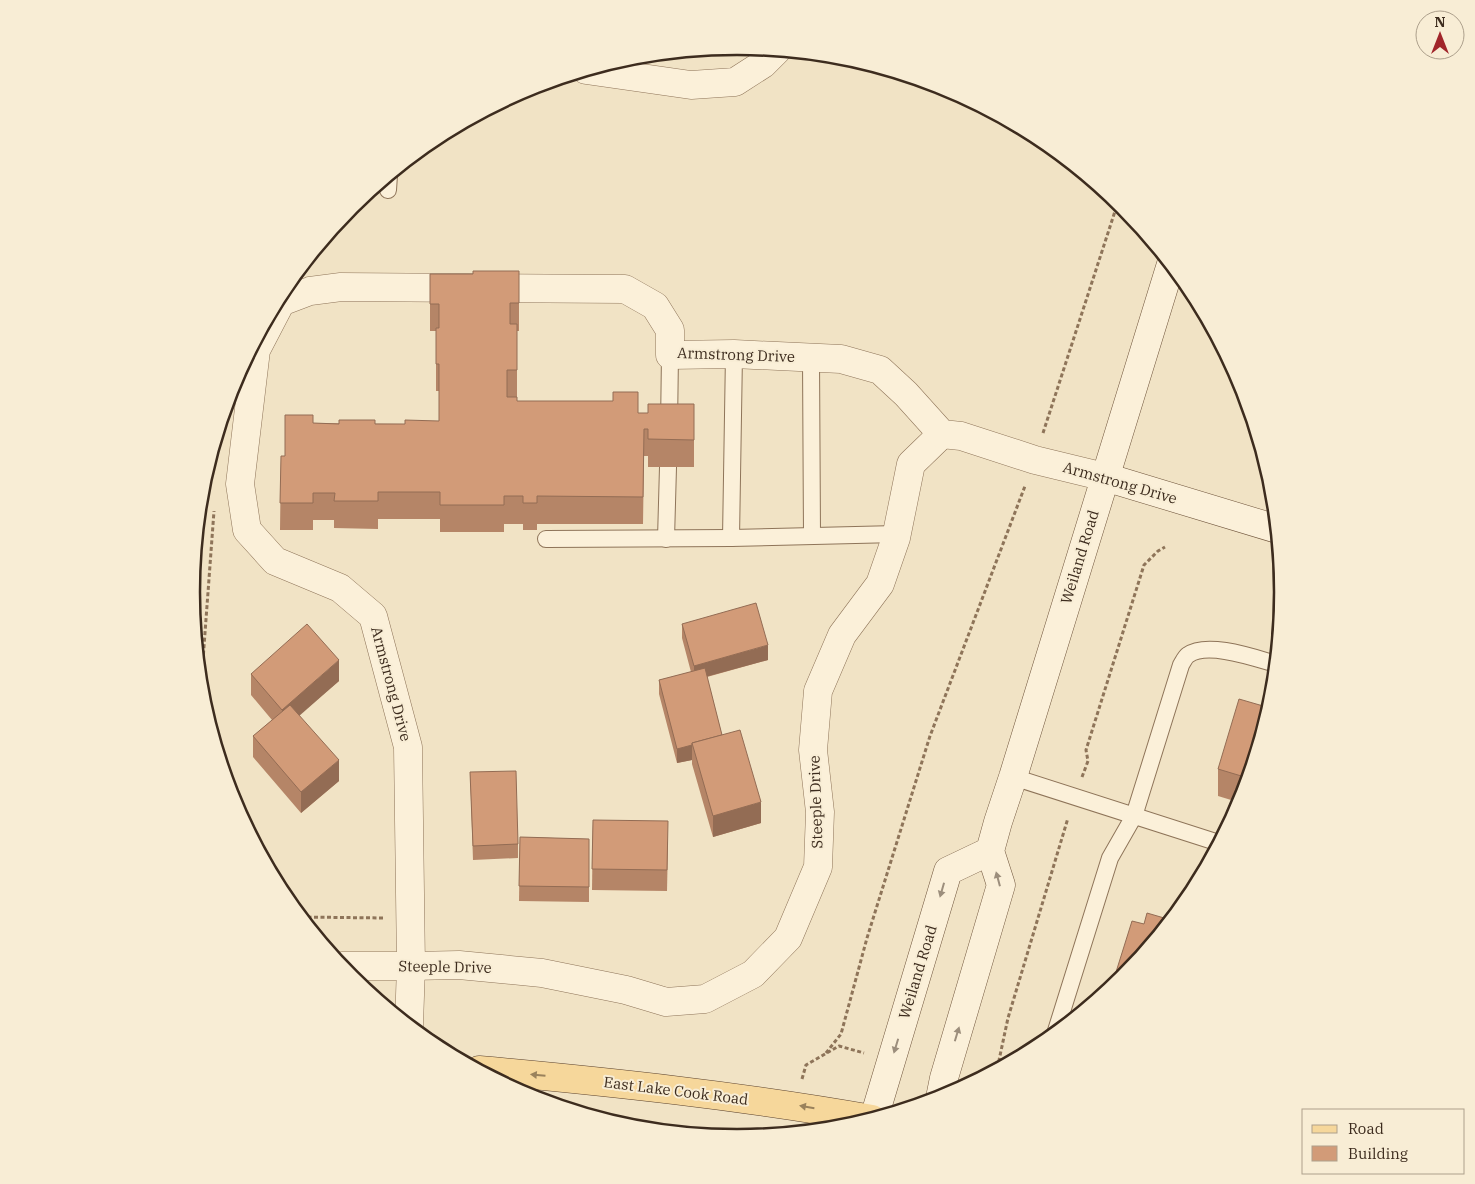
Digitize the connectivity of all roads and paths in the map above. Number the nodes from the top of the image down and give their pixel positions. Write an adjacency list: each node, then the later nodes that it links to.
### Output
1 (771, 56): 2 (street)
2 (602, 72)
3 (1115, 210): 12 (path)
4 (1169, 272): 14 (street, Weiland Road)
5 (287, 300): 8 (street, Armstrong Drive)
6 (734, 354): 8 (street, Armstrong Drive); 9 (street, Armstrong Drive); 19 (lane)
7 (255, 355): 29 (street, Armstrong Drive)
8 (670, 355): 10 (lane)
9 (811, 358): 11 (street, Armstrong Drive); 18 (lane)
10 (669, 431)
11 (942, 434): 12 (street, Armstrong Drive); 17 (street, Steeple Drive)
12 (1035, 460): 14 (street, Armstrong Drive); 34 (path)
13 (668, 466): 21 (lane)
14 (1105, 477): 16 (street, Armstrong Drive); 24 (street, Weiland Road)
15 (215, 504): 22 (path)
16 (1271, 528)
17 (898, 534): 18 (lane); 31 (street, Steeple Drive)
18 (812, 536): 19 (lane)
19 (731, 538): 21 (lane)
20 (546, 539): 21 (lane)
21 (666, 539)
22 (204, 649)
23 (1270, 662): 25 (lane)
24 (1013, 777): 25 (lane); 27 (street, Weiland Road)
25 (1134, 816): 26 (lane); 33 (lane)
26 (1213, 841)
27 (990, 851): 36 (street, one-way to 27); 37 (street, Weiland Road, one-way to 37)
28 (310, 917): 29 (path)
29 (411, 918): 31 (street, Armstrong Drive)
30 (352, 966): 31 (street, Steeple Drive)
31 (411, 966): 32 (street, Armstrong Drive)
32 (410, 1017)
33 (1059, 1022)
34 (826, 1053)
35 (495, 1072): 38 (main road, East Lake Cook Road, one-way to 35)
36 (942, 1088)
37 (875, 1111)
38 (857, 1115)

